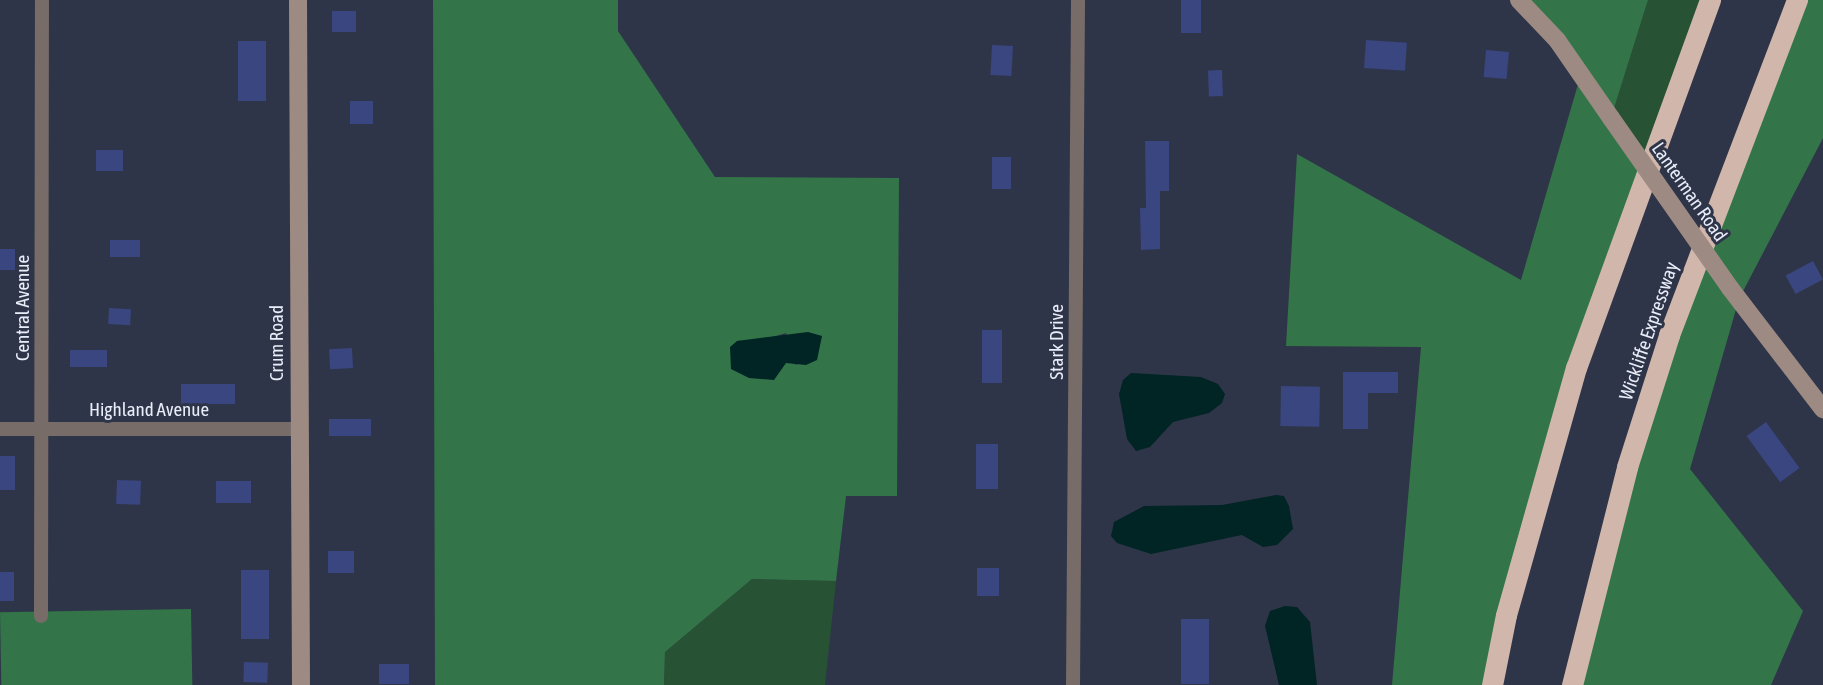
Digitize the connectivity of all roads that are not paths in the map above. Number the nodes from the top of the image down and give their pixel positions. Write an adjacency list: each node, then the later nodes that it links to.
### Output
1 (42, 0): 9 (street, Central Avenue)
2 (298, 0): 10 (street, Crum Road)
3 (1078, 0): 13 (street, Stark Drive)
4 (1519, 0): 7 (street, Lanterman Road, bridge)
5 (1710, 0): 14 (highway)
6 (1797, 0): 15 (highway, Wickliffe Expressway)
7 (1823, 410)
8 (0, 429): 9 (street, Highland Avenue)
9 (42, 429): 10 (street, Highland Avenue); 11 (street, Central Avenue)
10 (299, 429): 12 (street, Crum Road)
11 (41, 616)
12 (300, 685)
13 (1073, 685)
14 (1492, 685)
15 (1572, 685)

